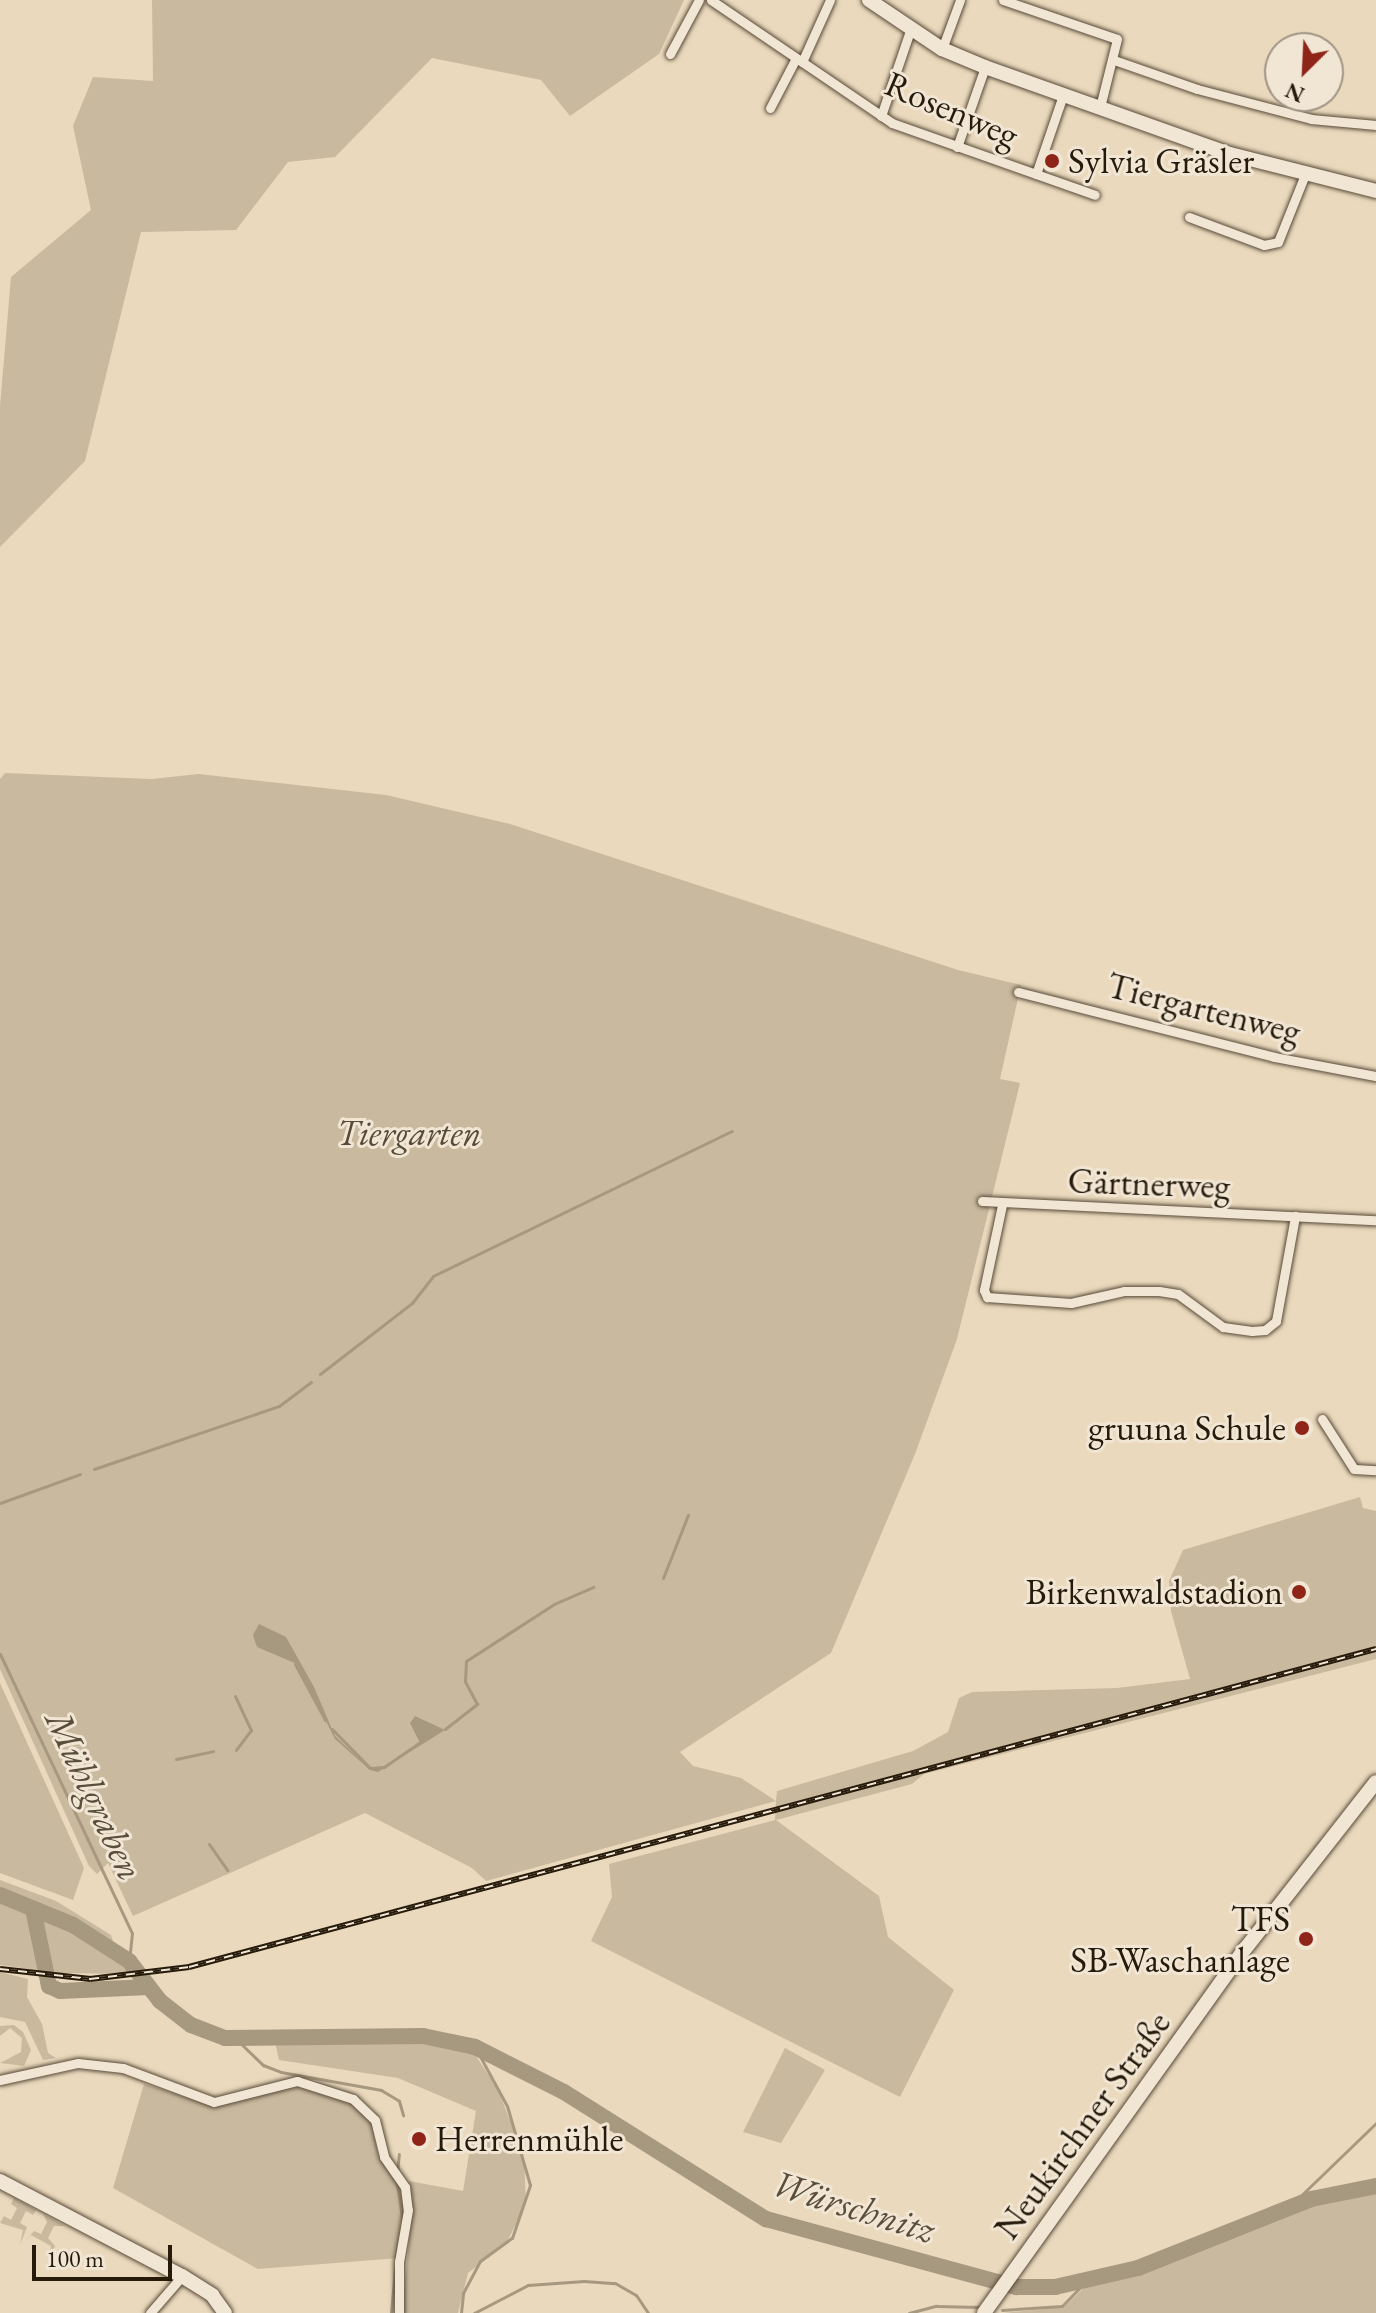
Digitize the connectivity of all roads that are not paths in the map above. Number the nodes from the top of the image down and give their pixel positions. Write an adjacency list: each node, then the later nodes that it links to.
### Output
1 (699, 0): 9 (street)
2 (711, 0): 10 (street, Rosenweg)
3 (830, 0): 10 (street)
4 (869, 0): 7 (street)
5 (960, 0): 8 (street)
6 (1003, 0): 11 (street)
7 (910, 31): 8 (street); 16 (street)
8 (942, 49): 12 (street)
9 (670, 54)
10 (799, 60): 15 (street); 16 (street, Rosenweg)
11 (1114, 60): 14 (street); 17 (street)
12 (985, 67): 13 (street); 18 (street)
13 (1063, 95): 14 (street); 20 (street)
14 (1100, 107): 19 (street)
15 (770, 108)
16 (881, 116): 18 (street, Rosenweg)
17 (1376, 125)
18 (957, 147): 20 (street, Rosenweg)
19 (1306, 172): 21 (street); 23 (street)
20 (1036, 174): 22 (street, Rosenweg)
21 (1376, 191)
22 (1095, 195)
23 (1189, 217)
24 (1018, 992): 25 (street, Tiergartenweg)
25 (1376, 1076)
26 (982, 1201): 27 (street, Gärtnerweg)
27 (1002, 1205): 28 (street, Gärtnerweg); 28 (street)
28 (1295, 1216): 29 (street, Gärtnerweg)
29 (1376, 1220)
30 (1322, 1419): 31 (street)
31 (1376, 1470)
32 (1376, 1782): 39 (street, Neukirchner Straße)
33 (0, 2080): 38 (street)
34 (0, 2181): 35 (street)
35 (182, 2276): 36 (street); 37 (street)
36 (150, 2313)
37 (225, 2313)
38 (399, 2313)
39 (984, 2313)

